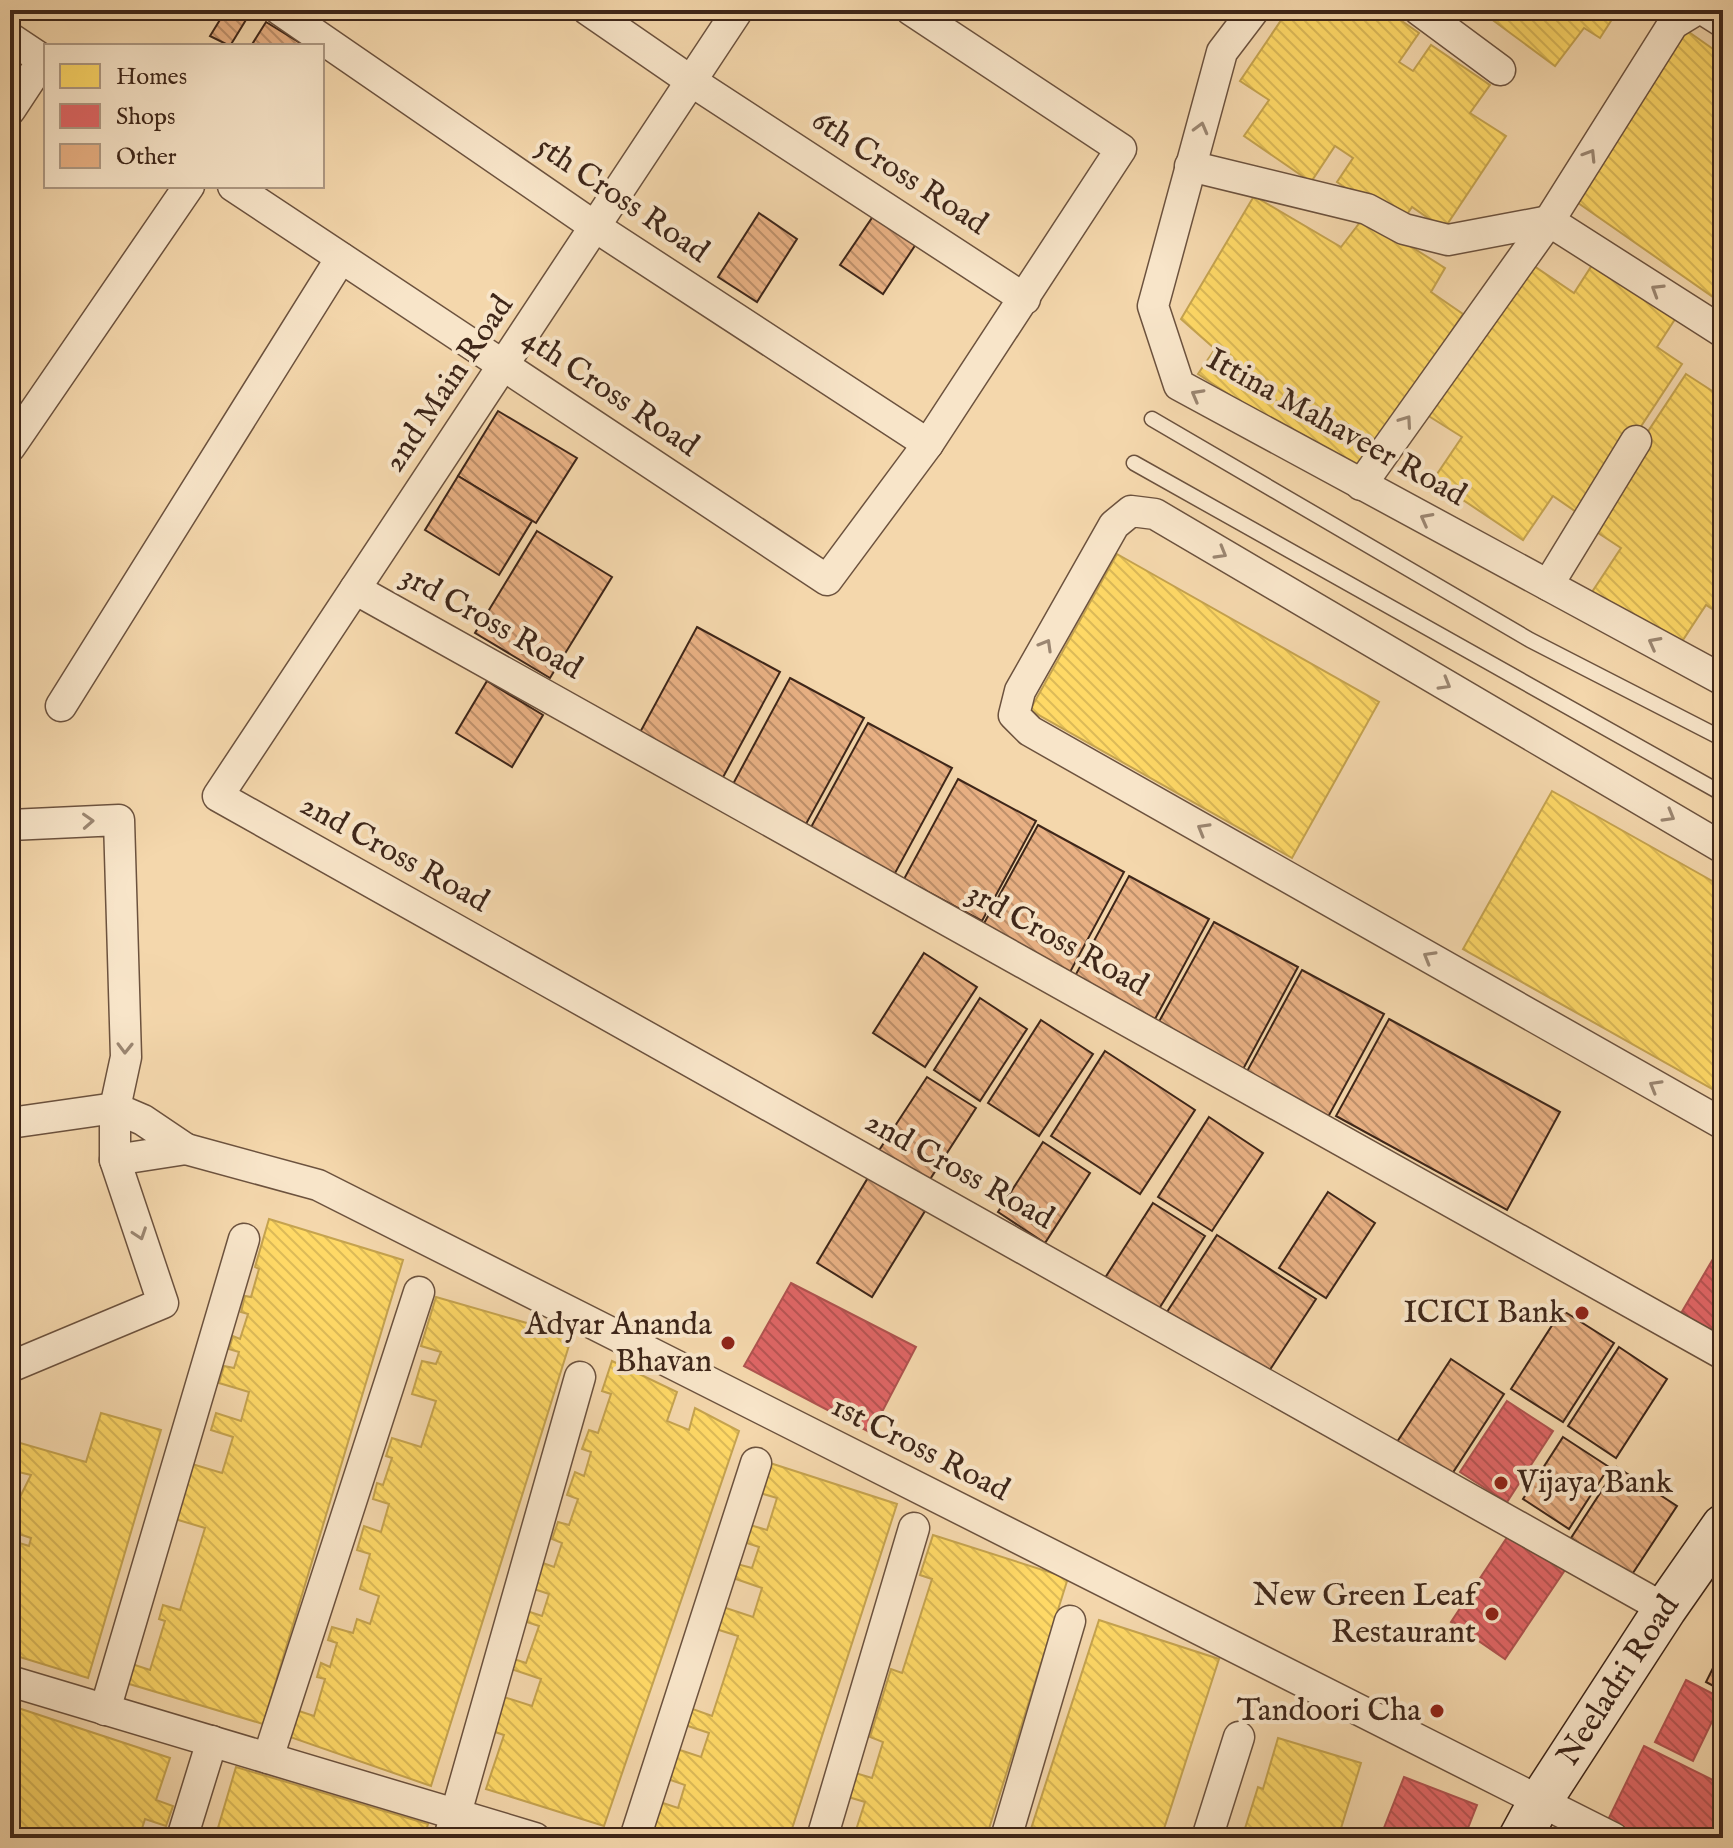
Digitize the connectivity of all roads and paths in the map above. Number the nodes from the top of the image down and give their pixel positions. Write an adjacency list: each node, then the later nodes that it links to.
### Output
1 (280, 10): 19 (street, 5th Cross Road)
2 (588, 10): 13 (street, 6th Cross Road)
3 (738, 10): 13 (street, 2nd Main Road)
4 (911, 10): 21 (street)
5 (1254, 10): 15 (street, Ittina Mahaveer Road, one-way to 5)
6 (1419, 10): 12 (street)
7 (1696, 10): 18 (street, one-way to 7)
8 (1704, 10): 9 (street)
9 (1723, 22)
10 (10, 38): 11 (street)
11 (44, 61): 14 (street)
12 (1500, 70)
13 (691, 81): 19 (street, 2nd Main Road); 21 (street, 6th Cross Road)
14 (10, 110)
15 (1190, 166): 18 (street); 29 (street, Ittina Mahaveer Road, one-way to 15)
16 (188, 188): 27 (street)
17 (236, 188): 20 (street, 4th Cross Road)
18 (1549, 221): 22 (street, one-way to 18); 29 (street, one-way to 18)
19 (594, 226): 23 (street, 2nd Main Road); 26 (street, 5th Cross Road)
20 (341, 258): 23 (street, 4th Cross Road); 33 (street)
21 (1025, 299): 26 (street)
22 (1723, 332)
23 (505, 366): 26 (street, 4th Cross Road); 31 (street, 2nd Main Road)
24 (1152, 419): 34 (lane)
25 (1636, 441): 30 (street)
26 (928, 444)
27 (10, 447)
28 (1134, 463): 35 (lane)
29 (1361, 485): 30 (street, Ittina Mahaveer Road, one-way to 29)
30 (1548, 585): 32 (street, Ittina Mahaveer Road, one-way to 30)
31 (355, 589): 36 (street, 2nd Main Road); 46 (street, 3rd Cross Road)
32 (1723, 680)
33 (61, 706)
34 (1723, 739)
35 (1723, 794)
36 (218, 796): 52 (street, 2nd Cross Road)
37 (10, 825): 39 (street, one-way to 39)
38 (1723, 848): 41 (street, one-way to 38)
39 (115, 1108): 40 (street); 42 (street); 43 (street)
40 (10, 1123)
41 (1723, 1124)
42 (186, 1149): 43 (street); 59 (street, 1st Cross Road)
43 (115, 1160): 47 (street, one-way to 47)
44 (244, 1239): 55 (street)
45 (419, 1292): 58 (street)
46 (1723, 1354)
47 (10, 1367)
48 (580, 1377): 60 (street)
49 (756, 1463): 63 (street)
50 (1723, 1526): 52 (main road, Neeladri Road)
51 (914, 1528): 64 (street)
52 (1665, 1609): 59 (main road, Neeladri Road)
53 (1070, 1621): 65 (street)
54 (10, 1681): 55 (street)
55 (105, 1710): 57 (street)
56 (1239, 1737): 66 (street)
57 (212, 1741): 58 (street); 61 (street)
58 (268, 1758): 60 (street)
59 (1530, 1820): 67 (street, 1st Cross Road)
60 (453, 1826): 62 (street)
61 (182, 1838)
62 (535, 1838)
63 (635, 1838)
64 (822, 1838)
65 (1006, 1838)
66 (1207, 1838)
67 (1613, 1838)

